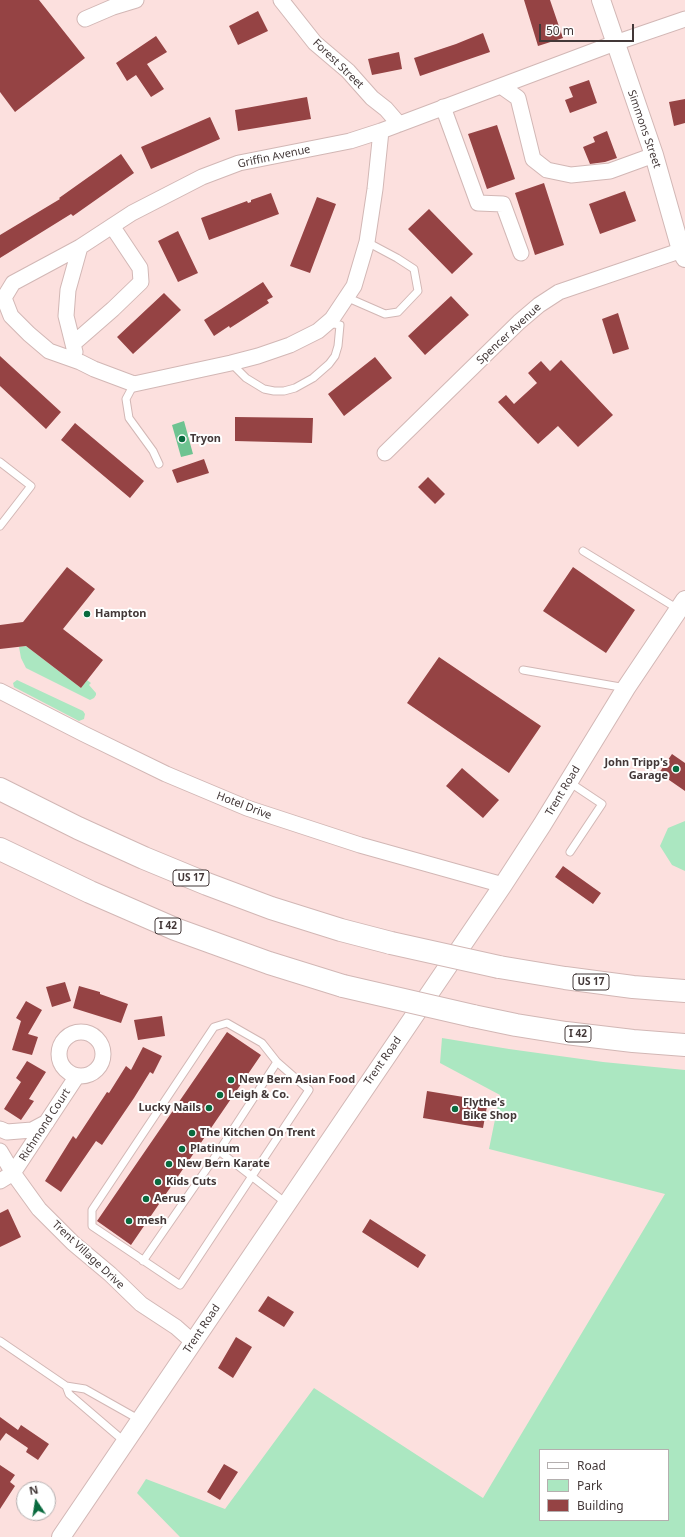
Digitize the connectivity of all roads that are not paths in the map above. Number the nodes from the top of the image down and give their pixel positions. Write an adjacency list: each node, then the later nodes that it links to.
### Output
1 (136, 0): 4 (street)
2 (281, 0): 9 (street, Forest Street)
3 (601, 0): 6 (street, Simmons Street)
4 (85, 19)
5 (685, 19): 6 (street, Griffin Avenue)
6 (616, 43): 7 (street, Griffin Avenue); 11 (street, Simmons Street)
7 (501, 86): 8 (street, Griffin Avenue); 11 (street)
8 (443, 107): 9 (street, Griffin Avenue); 16 (street)
9 (399, 124): 10 (street, Griffin Avenue)
10 (382, 131): 12 (street, Griffin Avenue); 13 (street)
11 (654, 155): 15 (street, Simmons Street)
12 (112, 226): 14 (street, Griffin Avenue); 19 (street)
13 (367, 242): 17 (street); 17 (lane)
14 (80, 247): 19 (street); 20 (street, Griffin Avenue)
15 (684, 252): 23 (street, Spencer Avenue)
16 (521, 253)
17 (346, 297): 18 (street)
18 (328, 323): 21 (street); 21 (lane)
19 (74, 343): 20 (street)
20 (77, 361): 22 (street, Griffin Avenue)
21 (231, 363): 22 (street)
22 (134, 384): 25 (lane)
23 (385, 453)
24 (0, 462): 26 (lane)
25 (159, 464)
26 (0, 526)
27 (583, 551): 28 (lane)
28 (682, 604): 30 (street, Trent Road)
29 (523, 670): 30 (lane)
30 (626, 688): 33 (street, Trent Road)
31 (0, 691): 38 (street, Hotel Drive)
32 (0, 781): 35 (highway)
33 (569, 782): 37 (lane); 38 (street, Trent Road)
34 (0, 789): 35 (highway, US 17)
35 (78, 828): 39 (highway, US 17, bridge)
36 (0, 849): 40 (highway, I 42, bridge)
37 (570, 852)
38 (503, 885): 50 (street, Trent Road)
39 (685, 991)
40 (685, 1045)
41 (277, 1062): 46 (lane); 48 (lane); 51 (lane)
42 (77, 1076): 43 (street, Richmond Court)
43 (47, 1122): 44 (street); 47 (street, Richmond Court)
44 (0, 1129)
45 (0, 1151): 47 (street, Trent Village Drive)
46 (219, 1151): 48 (lane); 51 (lane)
47 (13, 1173): 49 (street); 53 (street, Trent Village Drive)
48 (252, 1176): 50 (lane); 51 (lane)
49 (0, 1181)
50 (286, 1203): 53 (street, Trent Road)
51 (142, 1261)
52 (0, 1341): 54 (lane)
53 (193, 1342): 55 (street, Trent Road)
54 (66, 1386): 55 (lane); 56 (lane)
55 (140, 1420): 56 (street, Trent Road)
56 (125, 1442): 57 (street, Trent Road)
57 (61, 1537)

